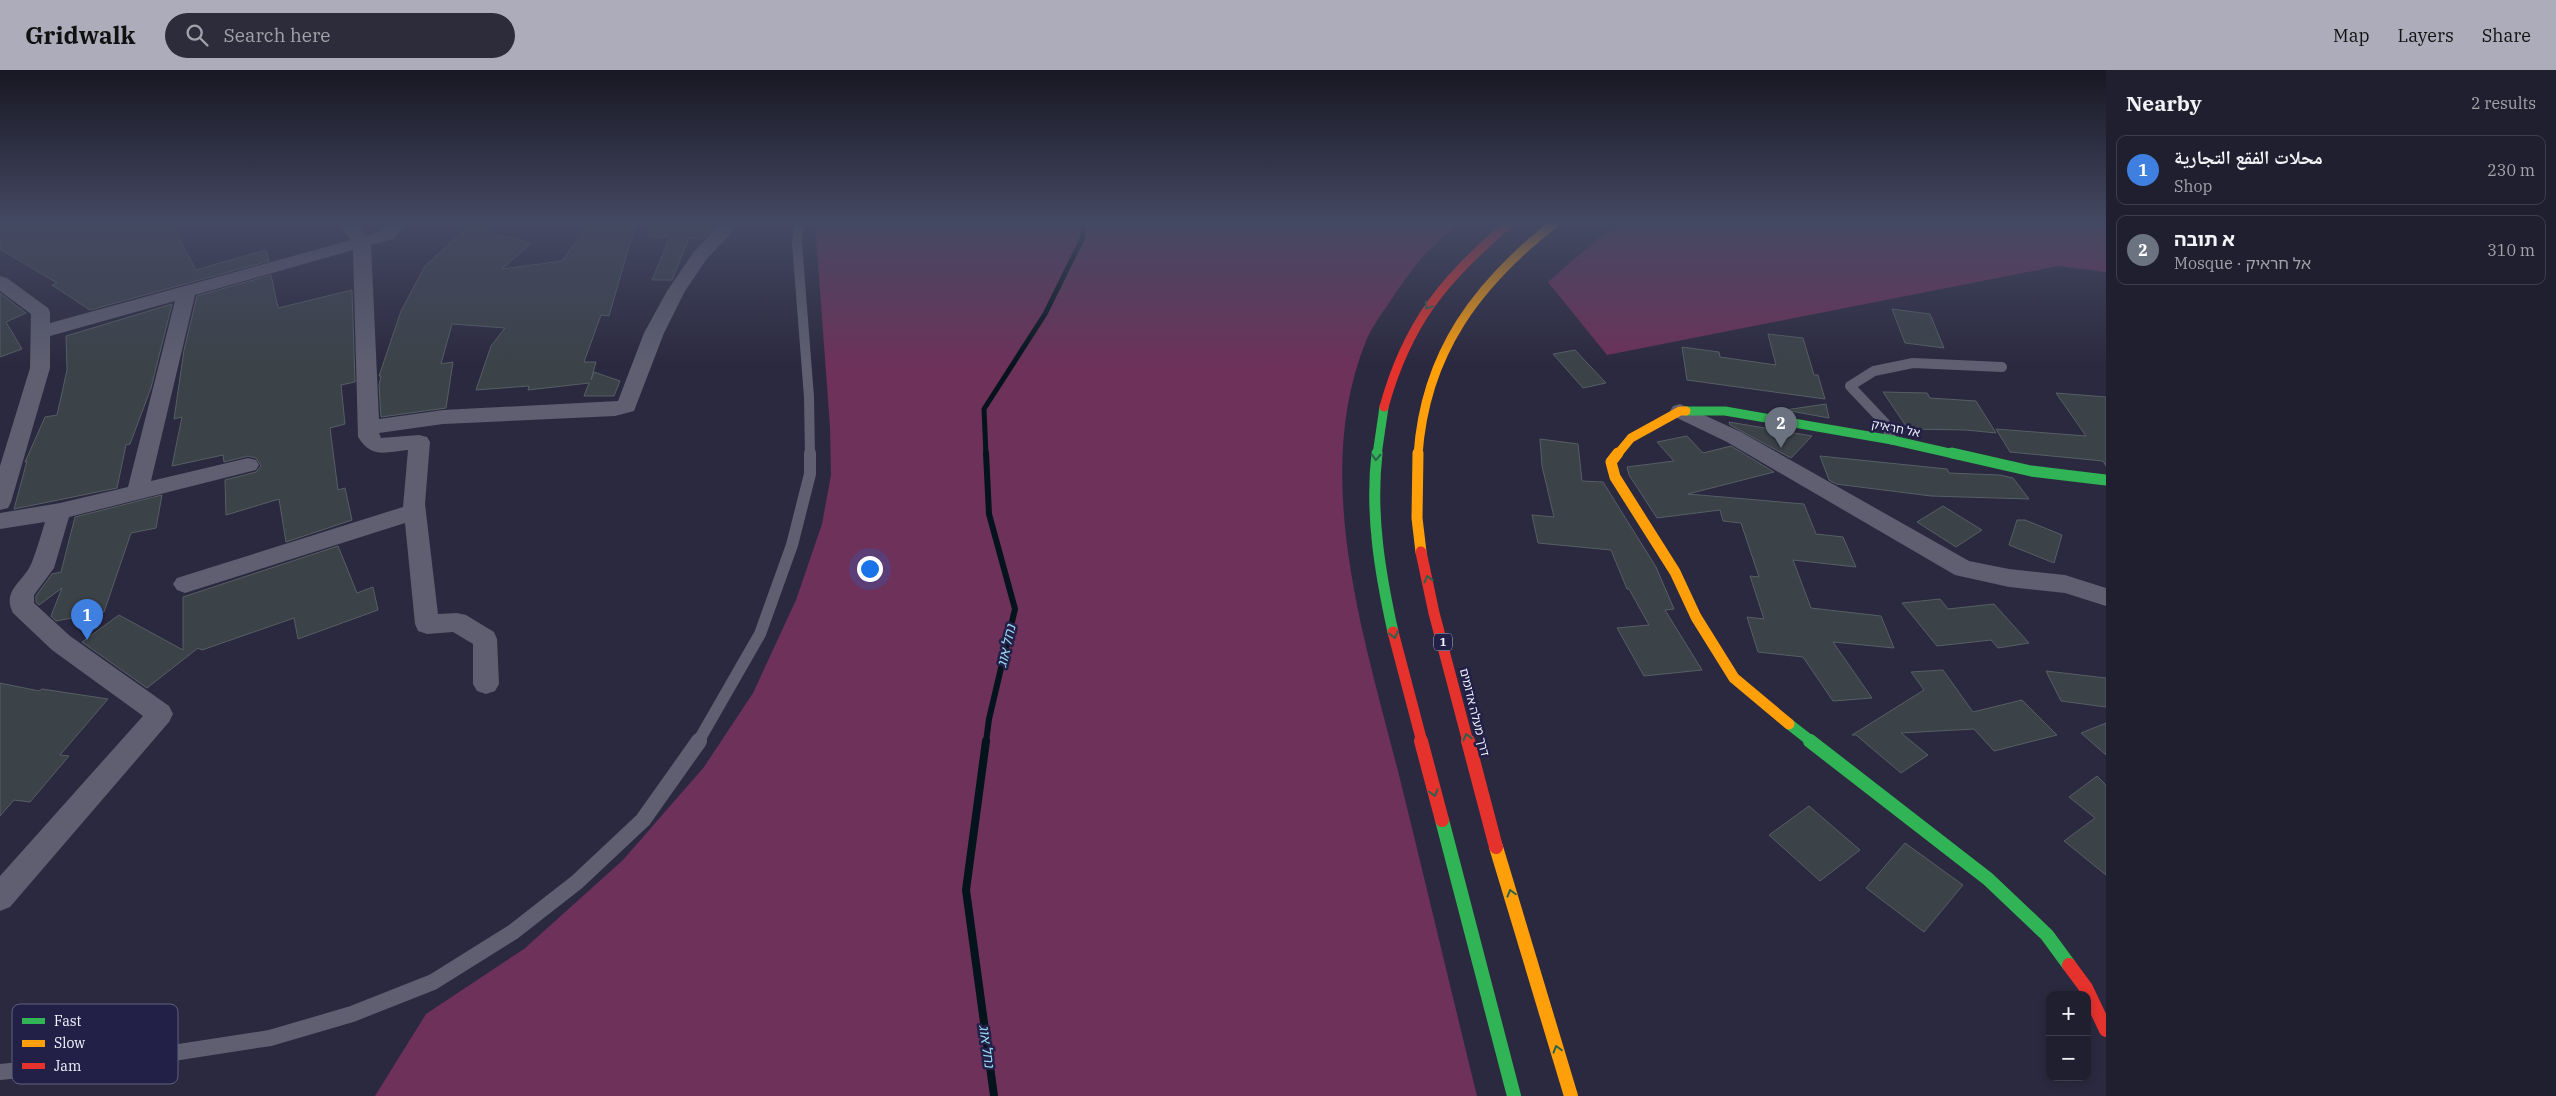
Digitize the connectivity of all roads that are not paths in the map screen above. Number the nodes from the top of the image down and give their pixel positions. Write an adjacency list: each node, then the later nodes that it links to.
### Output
1 (264, 270): 8 (street)
2 (363, 270): 12 (street)
3 (690, 270): 12 (street)
4 (799, 270): 27 (lane)
5 (1456, 270): 28 (main road, one-way to 28)
6 (1498, 270): 29 (main road, דרך מעלה אדומים / 1, one-way to 6)
7 (0, 282): 9 (street)
8 (186, 292): 9 (street); 16 (street)
9 (40, 332): 17 (street)
10 (2002, 367): 13 (lane)
11 (1680, 411): 13 (main road, אל חראיק); 22 (street); 25 (main road)
12 (369, 430): 19 (street)
13 (1892, 440): 15 (main road, אל חראיק)
14 (248, 465): 16 (street)
15 (2106, 480)
16 (137, 492): 18 (street)
17 (0, 502)
18 (60, 511): 20 (street); 24 (street)
19 (415, 511): 21 (street); 23 (street)
20 (0, 521)
21 (185, 584)
22 (2106, 598)
23 (486, 684)
24 (0, 897)
25 (2096, 986): 26 (main road)
26 (2106, 1030)
27 (178, 1052)
28 (1514, 1096)
29 (1570, 1096)

